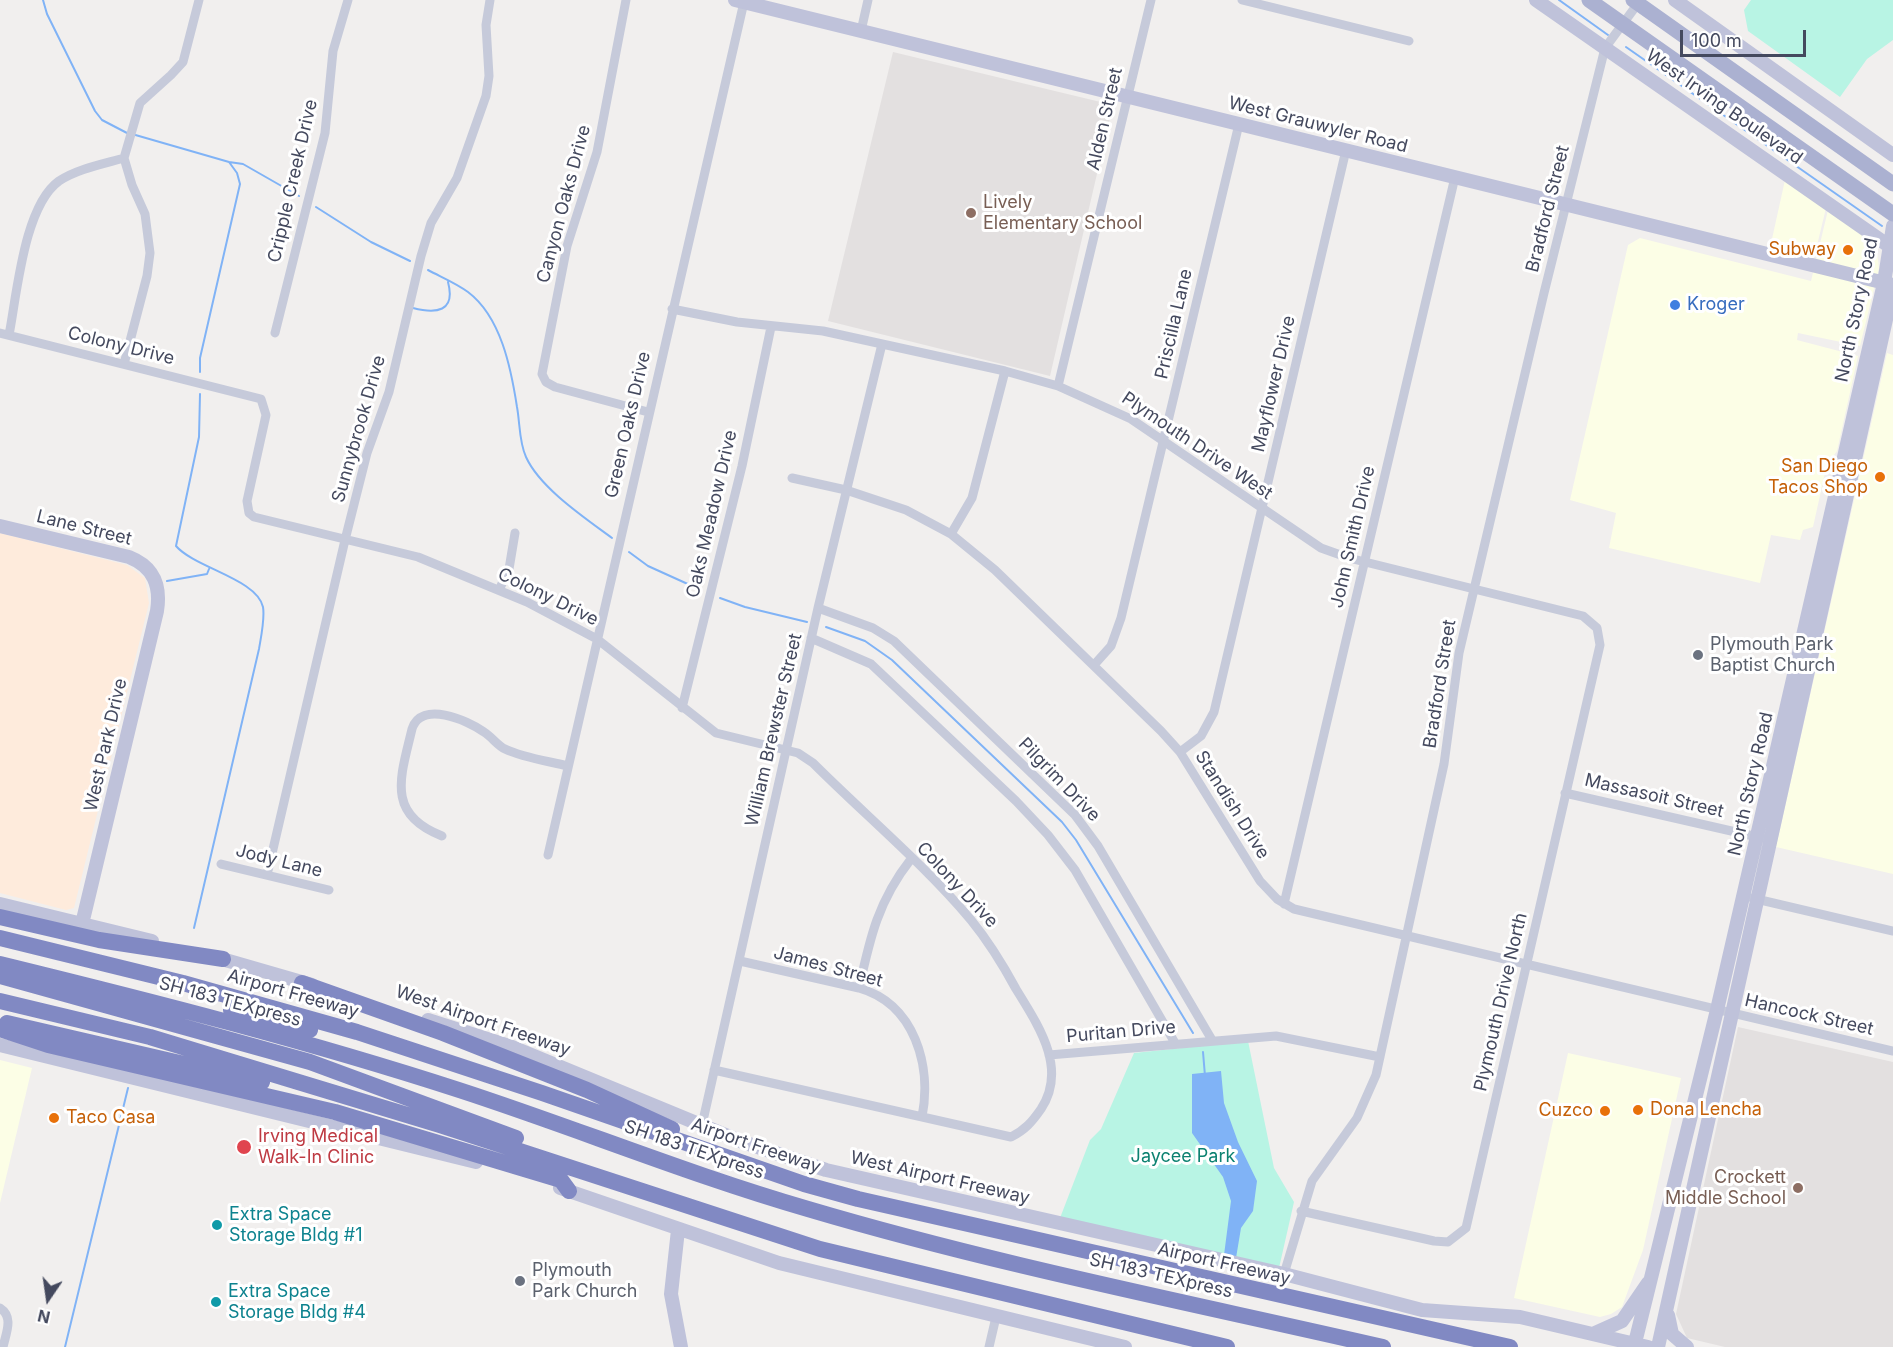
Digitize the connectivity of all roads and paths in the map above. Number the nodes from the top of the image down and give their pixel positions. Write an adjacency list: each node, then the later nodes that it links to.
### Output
1 (199, 0): 21 (street)
2 (348, 0): 31 (street, Cripple Creek Drive)
3 (490, 0): 45 (street, Sunnybrook Drive)
4 (626, 0): 37 (street, Canyon Oaks Drive)
5 (868, 0): 14 (street)
6 (1151, 0): 17 (street, Alden Street)
7 (1242, 0): 15 (street)
8 (1536, 0): 16 (main road, West Irving Boulevard)
9 (1589, 0): 13 (main road, West Irving Boulevard)
10 (1675, 0): 20 (main road)
11 (739, 1): 14 (main road, West Grauwyler Road); 29 (street, Green Oaks Drive)
12 (1637, 1): 13 (street); 23 (main road, West Irving Boulevard)
13 (1624, 24): 16 (street); 25 (main road, West Irving Boulevard)
14 (861, 31): 17 (main road, West Grauwyler Road)
15 (1409, 41)
16 (1605, 48): 24 (street, Bradford Street); 27 (main road, West Irving Boulevard)
17 (1128, 97): 18 (main road, West Grauwyler Road); 36 (street, Alden Street)
18 (1239, 124): 19 (main road, West Grauwyler Road); 38 (street, Priscilla Lane)
19 (1346, 150): 22 (main road, West Grauwyler Road); 41 (street, Mayflower Drive)
20 (1893, 155)
21 (124, 158): 32 (street); 34 (street)
22 (1455, 177): 24 (main road, West Grauwyler Road); 46 (street, John Smith Drive)
23 (1893, 184)
24 (1566, 204): 28 (main road, West Grauwyler Road); 48 (street, Bradford Street)
25 (1893, 214)
26 (1893, 226): 27 (main road, North Story Road)
27 (1889, 246): 28 (main road, North Story Road)
28 (1890, 285): 61 (main road, North Story Road)
29 (672, 309): 30 (street, Plymouth Drive West); 37 (street, Green Oaks Drive)
30 (771, 327): 33 (street, Plymouth Drive West); 55 (street, Oaks Meadow Drive)
31 (274, 333)
32 (4, 334): 34 (street, Colony Drive)
33 (882, 344): 35 (street, Plymouth Drive West); 40 (street, William Brewster Street)
34 (124, 364): 45 (street, Colony Drive)
35 (1005, 371): 36 (street, Plymouth Drive West); 44 (street)
36 (1058, 386): 38 (street, Plymouth Drive West)
37 (648, 412): 53 (street, Green Oaks Drive)
38 (1163, 441): 41 (street, Plymouth Drive West); 54 (street, Priscilla Lane)
39 (792, 478): 40 (street, Standish Drive)
40 (846, 490): 44 (street, Standish Drive); 50 (street, William Brewster Street)
41 (1262, 509): 46 (street, Plymouth Drive West); 57 (street, Mayflower Drive)
42 (0, 526): 47 (main road, Lane Street)
43 (514, 533): 49 (street)
44 (951, 534): 54 (street, Standish Drive)
45 (345, 540): 49 (street, Colony Drive); 65 (street, Sunnybrook Drive)
46 (1364, 562): 48 (street, Plymouth Drive West); 69 (street, John Smith Drive)
47 (153, 575): 71 (main road, West Park Drive)
48 (1474, 588): 51 (street, Plymouth Drive West); 74 (street, Bradford Street)
49 (500, 590): 53 (street, Colony Drive)
50 (818, 608): 52 (street, William Brewster Street); 88 (street, Pilgrim Drive)
51 (1587, 619): 59 (street, Plymouth Drive North)
52 (811, 638): 56 (street, William Brewster Street); 89 (street)
53 (597, 639): 55 (street, Colony Drive); 58 (street, Green Oaks Drive)
54 (1094, 665): 57 (street, Standish Drive)
55 (682, 708): 56 (street, Colony Drive)
56 (786, 750): 63 (street, Colony Drive); 77 (street, William Brewster Street)
57 (1180, 753): 69 (street, Standish Drive)
58 (568, 766): 60 (street); 62 (street, Green Oaks Drive)
59 (1565, 793): 61 (street, Massasoit Street); 79 (street, Plymouth Drive North)
60 (442, 836)
61 (1763, 838): 67 (main road, North Story Road)
62 (548, 855)
63 (911, 859): 82 (street); 92 (street, Colony Drive)
64 (221, 864): 65 (street, Jody Lane)
65 (267, 875): 66 (street, Jody Lane)
66 (329, 891)
67 (1750, 898): 72 (street); 84 (main road, North Story Road); 85 (main road, North Story Road)
68 (0, 904): 71 (main road, West Airport Freeway)
69 (1284, 904): 74 (street, Standish Drive)
70 (0, 917): 76 (highway)
71 (82, 924): 76 (main road, West Airport Freeway)
72 (1893, 931)
73 (0, 938): 95 (highway, Airport Freeway)
74 (1406, 938): 79 (street, Standish Drive); 93 (street, Bradford Street)
75 (0, 957): 95 (highway)
76 (223, 959): 81 (main road, West Airport Freeway)
77 (740, 961): 82 (street, James Street); 94 (street, William Brewster Street)
78 (0, 964): 118 (highway, SH 183 TEXpress)
79 (1526, 966): 84 (street, Standish Drive); 102 (street, Plymouth Drive North)
80 (0, 974): 100 (highway); 117 (highway, SH 183 TEXpress)
81 (302, 982): 98 (main road, West Airport Freeway); 99 (highway)
82 (859, 988): 97 (street, James Street)
83 (0, 1001): 96 (highway)
84 (1717, 1010): 85 (street, Hancock Street); 105 (main road, North Story Road)
85 (1732, 1014): 91 (street, Hancock Street); 106 (main road, North Story Road)
86 (0, 1022): 96 (highway)
87 (0, 1029): 101 (highway)
88 (1212, 1040): 89 (street, Puritan Drive); 93 (street, Puritan Drive)
89 (1175, 1043): 92 (street, Puritan Drive)
90 (0, 1045): 101 (main road)
91 (1893, 1051)
92 (1049, 1055): 97 (street, Puritan Drive)
93 (1380, 1057): 102 (street, Bradford Street)
94 (714, 1070): 97 (street, Puritan Drive); 98 (street, William Brewster Street)
95 (542, 1093): 99 (highway, Airport Freeway)
96 (347, 1097): 100 (highway)
97 (922, 1117)
98 (702, 1125): 104 (main road, West Airport Freeway)
99 (691, 1144): 119 (highway, Airport Freeway)
100 (581, 1170): 116 (highway)
101 (569, 1191): 103 (main road)
102 (1301, 1211): 104 (street, Bradford Street)
103 (678, 1230): 108 (main road); 113 (main road)
104 (1284, 1274): 109 (main road, West Airport Freeway)
105 (1652, 1279): 110 (main road); 111 (main road, North Story Road)
106 (1668, 1291): 121 (main road, North Story Road); 122 (main road)
107 (3, 1310): 112 (street)
108 (996, 1317): 114 (street); 115 (main road)
109 (1508, 1317): 110 (main road, West Airport Freeway); 120 (main road)
110 (1593, 1334): 111 (main road, West Airport Freeway)
111 (1639, 1346)
112 (3, 1347)
113 (681, 1347)
114 (989, 1347)
115 (1125, 1347)
116 (1227, 1347)
117 (1341, 1347)
118 (1383, 1347)
119 (1510, 1347)
120 (1600, 1347)
121 (1658, 1347)
122 (1687, 1347)

